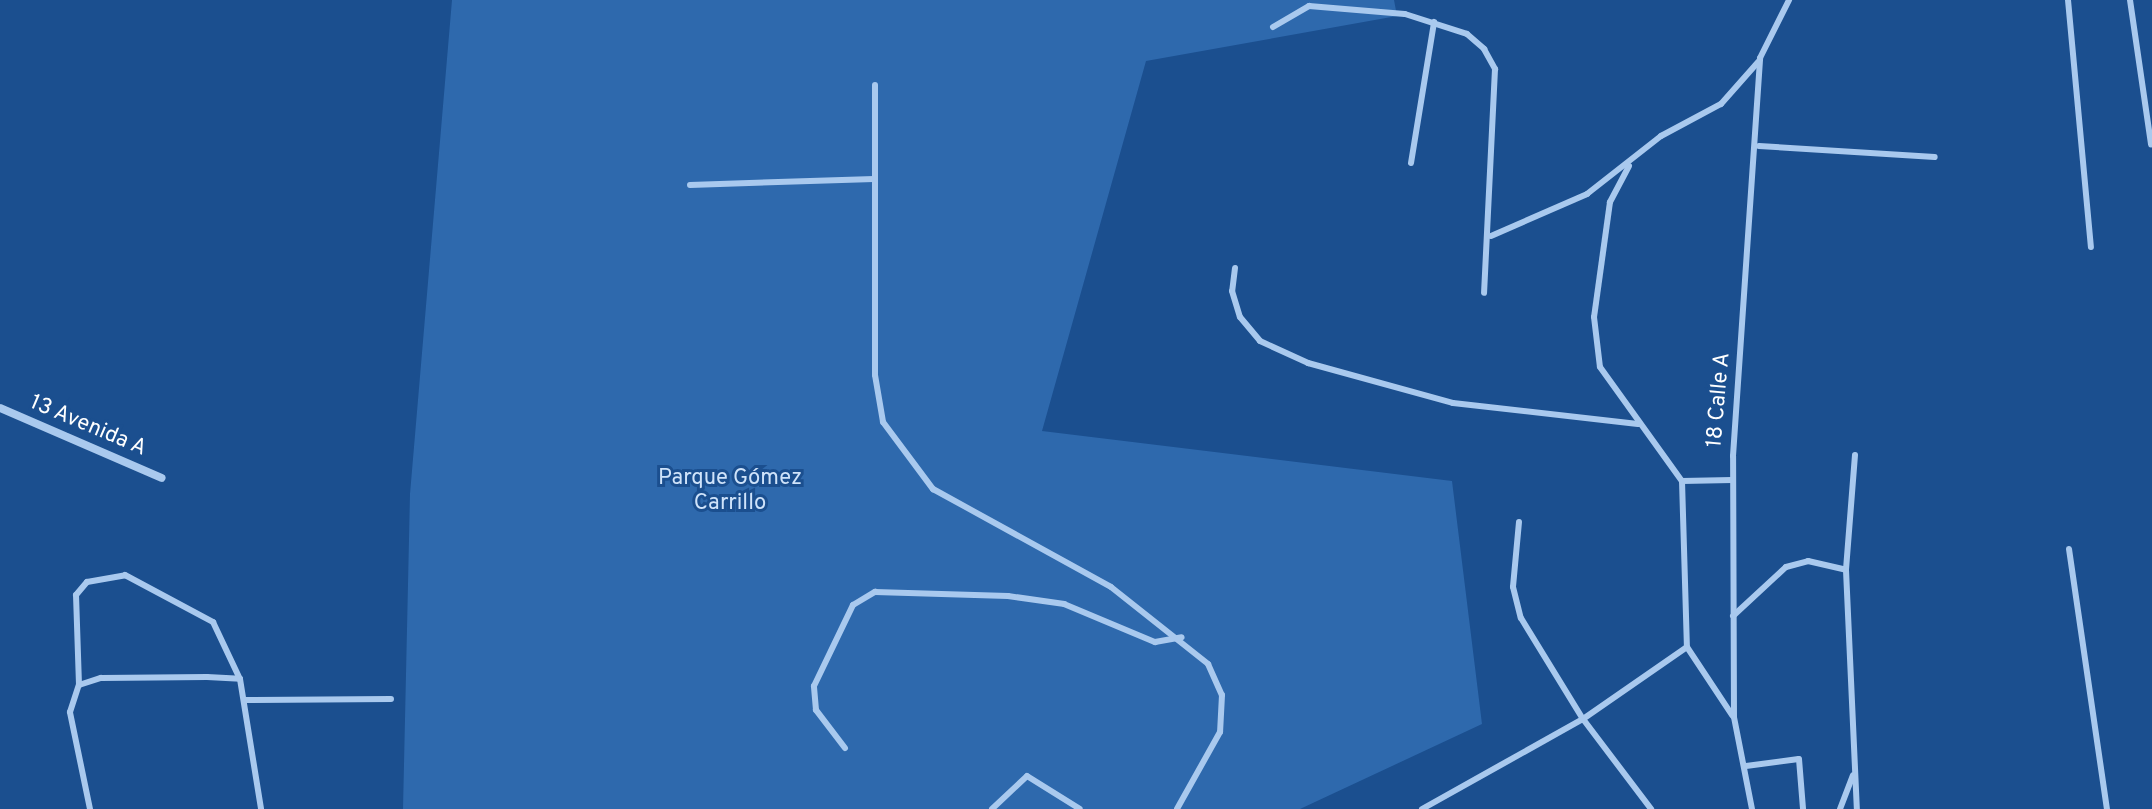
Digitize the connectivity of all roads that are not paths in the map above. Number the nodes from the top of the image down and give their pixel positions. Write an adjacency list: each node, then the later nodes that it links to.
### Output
1 (1789, 0): 6 (lane, 18 Calle A)
2 (2068, 0): 16 (lane)
3 (2130, 0): 8 (lane)
4 (1434, 22): 5 (lane); 11 (lane); 15 (lane)
5 (1273, 27)
6 (1760, 58): 9 (lane, 18 Calle A); 12 (lane)
7 (875, 85): 13 (lane)
8 (2151, 144)
9 (1759, 146): 10 (lane); 23 (lane, 18 Calle A)
10 (1935, 157)
11 (1411, 163)
12 (1629, 166): 15 (lane); 20 (lane)
13 (874, 179): 14 (lane); 29 (lane)
14 (690, 185)
15 (1491, 236): 18 (lane)
16 (2091, 247)
17 (1235, 268): 20 (lane)
18 (1484, 293)
19 (0, 408): 22 (street, 13 Avenida A)
20 (1638, 424): 24 (lane)
21 (1855, 455): 27 (lane)
22 (162, 478)
23 (1732, 480): 24 (lane); 28 (lane, 18 Calle A)
24 (1682, 481): 30 (lane)
25 (1519, 522): 36 (lane)
26 (2069, 549): 51 (lane)
27 (1846, 570): 28 (lane); 39 (lane)
28 (1733, 616): 35 (lane, 18 Calle A)
29 (1182, 637): 37 (lane); 44 (lane)
30 (1687, 647): 35 (lane); 36 (lane)
31 (240, 679): 32 (lane); 32 (lane); 34 (lane)
32 (79, 685): 40 (lane)
33 (391, 699): 34 (lane)
34 (245, 700): 41 (lane)
35 (1734, 717): 38 (lane, 18 Calle A)
36 (1583, 719): 45 (lane); 46 (lane)
37 (845, 748)
38 (1746, 766): 47 (lane, 18 Calle A); 48 (lane)
39 (1855, 772): 49 (lane); 50 (lane)
40 (90, 809)
41 (261, 809)
42 (992, 809): 43 (lane)
43 (1080, 809)
44 (1177, 809)
45 (1422, 809)
46 (1651, 809)
47 (1752, 809)
48 (1803, 809)
49 (1840, 809)
50 (1857, 809)
51 (2107, 809)

